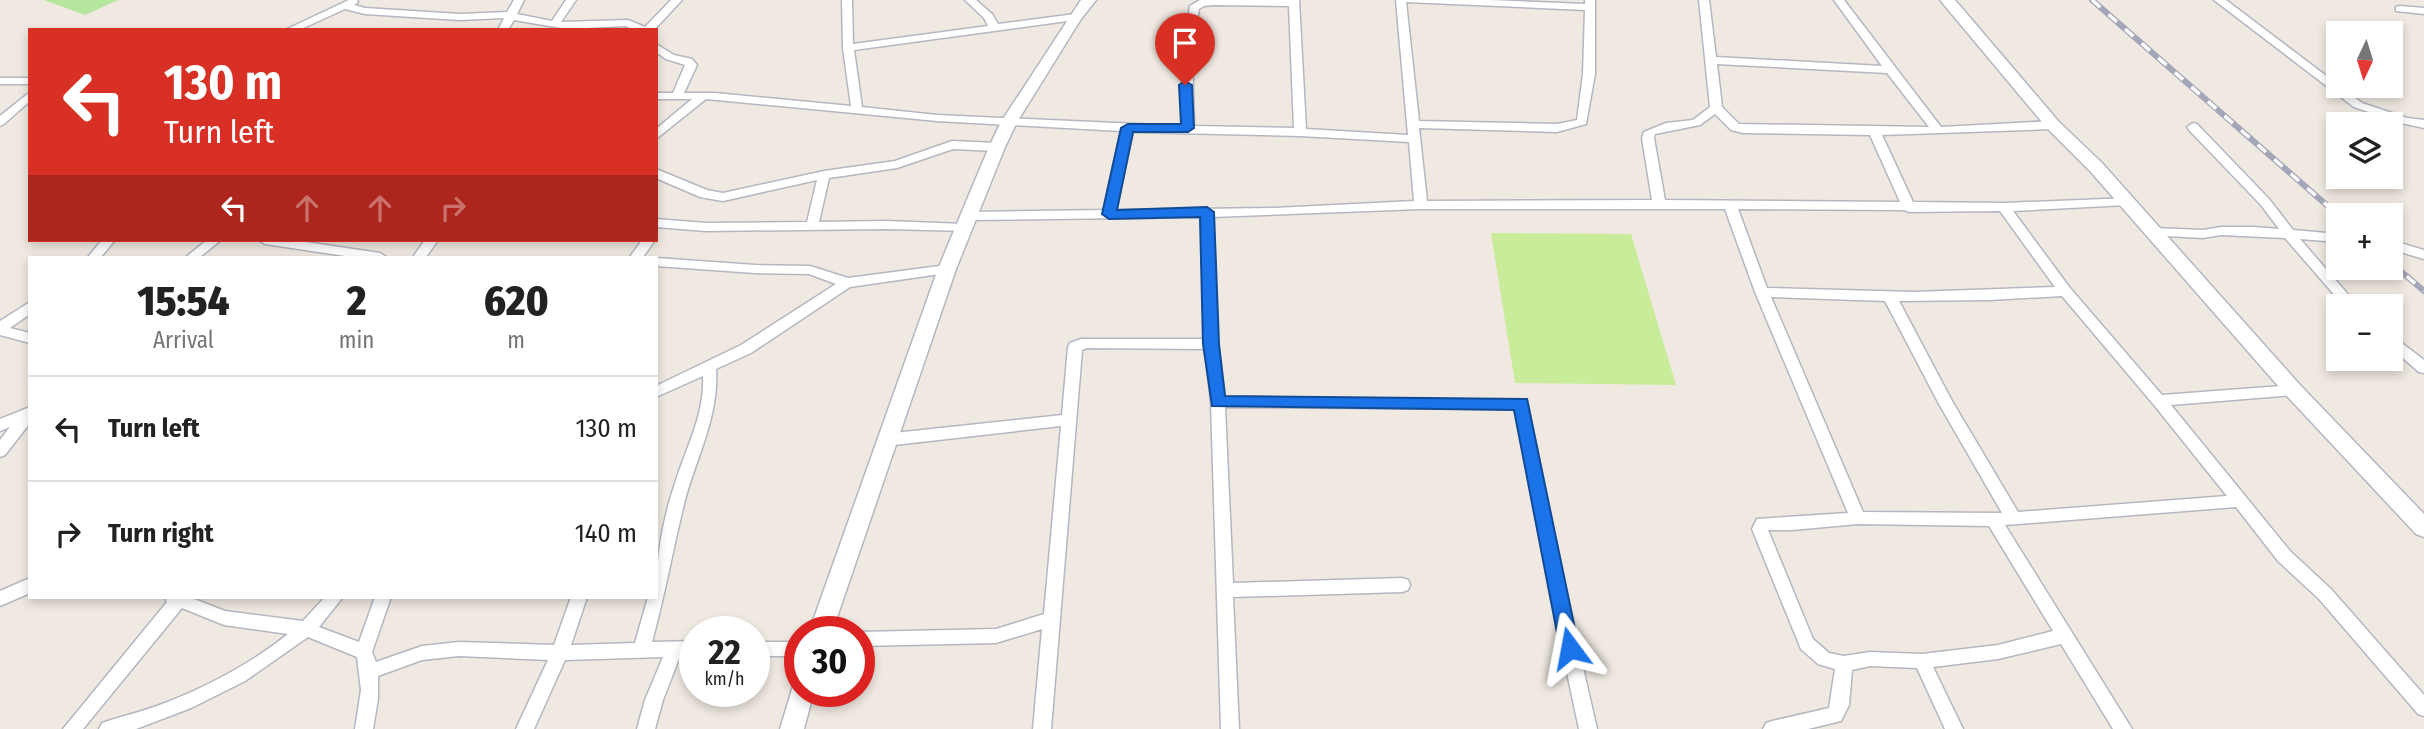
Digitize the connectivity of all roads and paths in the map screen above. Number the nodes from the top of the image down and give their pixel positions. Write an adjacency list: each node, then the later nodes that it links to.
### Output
1 (357, 0): 16 (street)
2 (519, 0): 19 (street)
3 (570, 0): 21 (street)
4 (677, 0): 25 (street)
5 (847, 0): 28 (street)
6 (970, 0): 26 (street)
7 (1089, 0): 20 (street)
8 (1401, 0): 41 (street)
9 (1409, 0): 15 (street)
10 (1704, 0): 29 (street)
11 (1839, 0): 30 (street)
12 (1947, 0): 43 (street)
13 (2219, 0): 42 (street)
14 (1294, 2): 46 (street); 48 (street)
15 (1590, 3): 41 (street)
16 (345, 6): 19 (street); 22 (street)
17 (2400, 9): 18 (street)
18 (2424, 11)
19 (511, 15): 21 (street); 23 (street)
20 (1075, 17): 26 (street); 40 (street)
21 (554, 25): 24 (street)
22 (295, 28)
23 (504, 28)
24 (636, 28)
25 (650, 28)
26 (995, 28): 28 (street)
27 (658, 48): 34 (street)
28 (848, 48): 38 (street)
29 (1710, 60): 30 (street); 37 (street)
30 (1890, 70): 47 (street)
31 (0, 81): 32 (street)
32 (28, 81)
33 (658, 96): 34 (street)
34 (677, 96): 35 (street)
35 (703, 96): 38 (street); 50 (street)
36 (28, 97): 39 (street)
37 (1716, 108): 49 (street); 56 (street)
38 (857, 111): 40 (street)
39 (0, 122)
40 (1009, 122): 45 (street); 52 (street)
41 (1412, 124): 51 (street)
42 (2424, 124)
43 (2053, 125): 47 (street); 55 (street)
44 (2193, 127): 67 (street)
45 (1128, 128): 46 (street); 62 (street)
46 (1188, 128): 48 (street)
47 (1937, 130): 49 (street)
48 (1300, 132): 51 (street)
49 (1875, 132): 60 (street)
50 (658, 133)
51 (1414, 139): 57 (street)
52 (997, 147): 54 (street); 63 (street)
53 (658, 174): 54 (street)
54 (824, 175): 65 (street)
55 (2126, 201): 59 (street); 66 (street)
56 (1659, 204): 57 (street); 58 (street)
57 (1421, 205): 61 (street)
58 (1730, 205): 60 (street); 85 (street)
59 (2004, 207): 60 (street); 84 (street)
60 (1909, 208)
61 (1207, 212): 62 (street); 91 (street)
62 (1109, 214): 63 (street)
63 (967, 222): 65 (street); 82 (street)
64 (658, 225): 65 (street)
65 (812, 226)
66 (2153, 232): 67 (street); 95 (street)
67 (2289, 234): 68 (street); 86 (street)
68 (2326, 238)
69 (107, 242): 76 (street)
70 (212, 242): 77 (street)
71 (279, 242): 78 (street)
72 (430, 242): 79 (street)
73 (647, 242): 80 (street)
74 (2403, 248): 75 (street)
75 (2424, 255)
76 (95, 256)
77 (193, 256)
78 (373, 256)
79 (420, 256)
80 (637, 256)
81 (658, 262): 83 (street)
82 (947, 269): 83 (street); 102 (street)
83 (847, 283): 93 (street)
84 (2064, 290): 87 (street); 97 (street)
85 (1762, 292): 87 (street); 106 (street)
86 (2341, 294)
87 (1890, 297): 105 (street)
88 (28, 308): 89 (street)
89 (0, 329): 90 (street)
90 (28, 337)
91 (1211, 344): 98 (street); 100 (street)
92 (2403, 350): 94 (street)
93 (709, 367): 96 (street); 111 (street)
94 (2424, 368)
95 (2293, 390): 97 (street); 108 (street)
96 (658, 391)
97 (2160, 401): 104 (street)
98 (1218, 402): 112 (street); 143 (street)
99 (28, 413): 101 (street); 103 (street)
100 (1069, 420): 102 (street); 121 (street)
101 (0, 425)
102 (885, 440): 120 (street)
103 (0, 452)
104 (2238, 501): 105 (street); 134 (street)
105 (2012, 516): 107 (street)
106 (1858, 518): 107 (street); 131 (street)
107 (1993, 520): 123 (street)
108 (2424, 528)
109 (1402, 585): 112 (street)
110 (28, 586): 113 (street)
111 (658, 589)
112 (1225, 590): 142 (street)
113 (0, 598)
114 (176, 599): 135 (street)
115 (179, 599): 122 (street)
116 (333, 599): 122 (street)
117 (382, 599): 128 (street)
118 (578, 599): 129 (street)
119 (655, 599): 125 (street)
120 (825, 616)
121 (1049, 620): 124 (street); 141 (street)
122 (305, 629): 128 (street); 136 (street)
123 (2064, 636): 130 (street); 146 (street)
124 (875, 639)
125 (642, 648): 126 (street); 129 (street)
126 (675, 648): 127 (street); 139 (street)
127 (679, 648)
128 (364, 652): 132 (street)
129 (560, 653): 132 (street); 138 (street)
130 (1922, 661): 131 (street); 145 (street)
131 (1844, 664): 144 (street)
132 (371, 671): 137 (street)
133 (798, 707): 140 (street)
134 (2424, 708)
135 (72, 729)
136 (108, 729)
137 (364, 729)
138 (525, 729)
139 (646, 729)
140 (792, 729)
141 (1042, 729)
142 (1230, 729)
143 (1588, 729)
144 (1772, 729)
145 (1954, 729)
146 (2123, 729)

